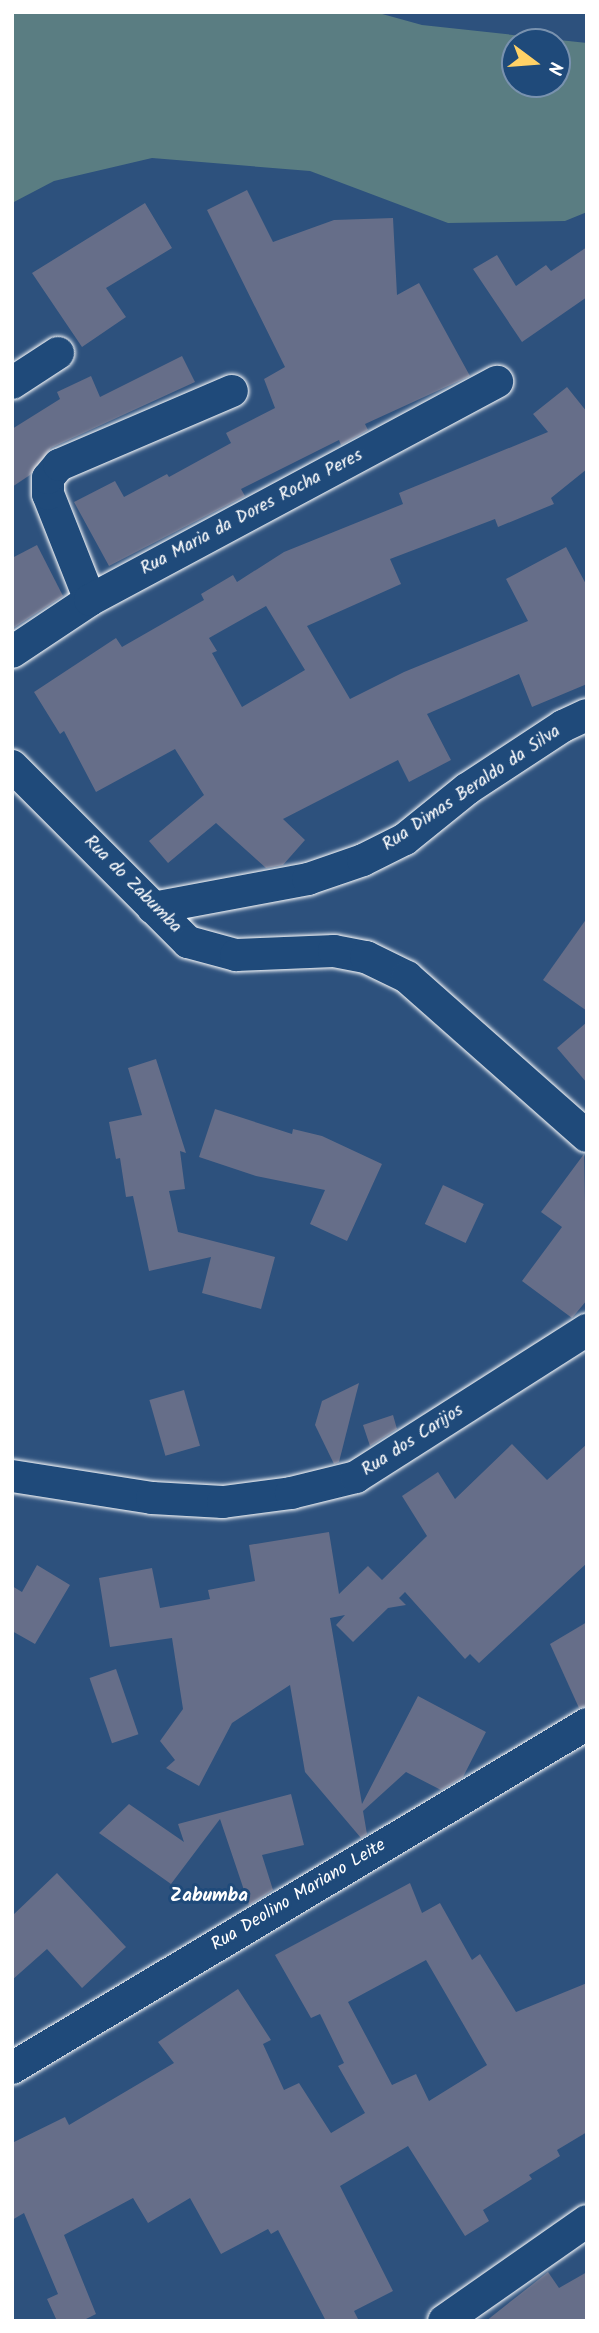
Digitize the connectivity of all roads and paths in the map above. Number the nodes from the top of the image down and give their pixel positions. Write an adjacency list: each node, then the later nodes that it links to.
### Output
1 (58, 354): 3 (street)
2 (497, 382): 5 (street, Rua Maria da Dores Rocha Peres)
3 (12, 383)
4 (232, 391): 5 (street)
5 (90, 600): 6 (street, Rua Maria da Dores Rocha Peres)
6 (12, 652)
7 (587, 715): 9 (street, Rua Dimas Beraldo da Silva)
8 (12, 766): 9 (street, Rua do Zabumba)
9 (153, 908): 10 (street, Rua do Zabumba)
10 (587, 1136)
11 (587, 1330): 12 (street, Rua dos Carijos)
12 (12, 1476)
13 (587, 1724): 14 (street, Rua Deolino Mariano Leite)
14 (12, 2068)
15 (587, 2221): 16 (street)
16 (444, 2321)

